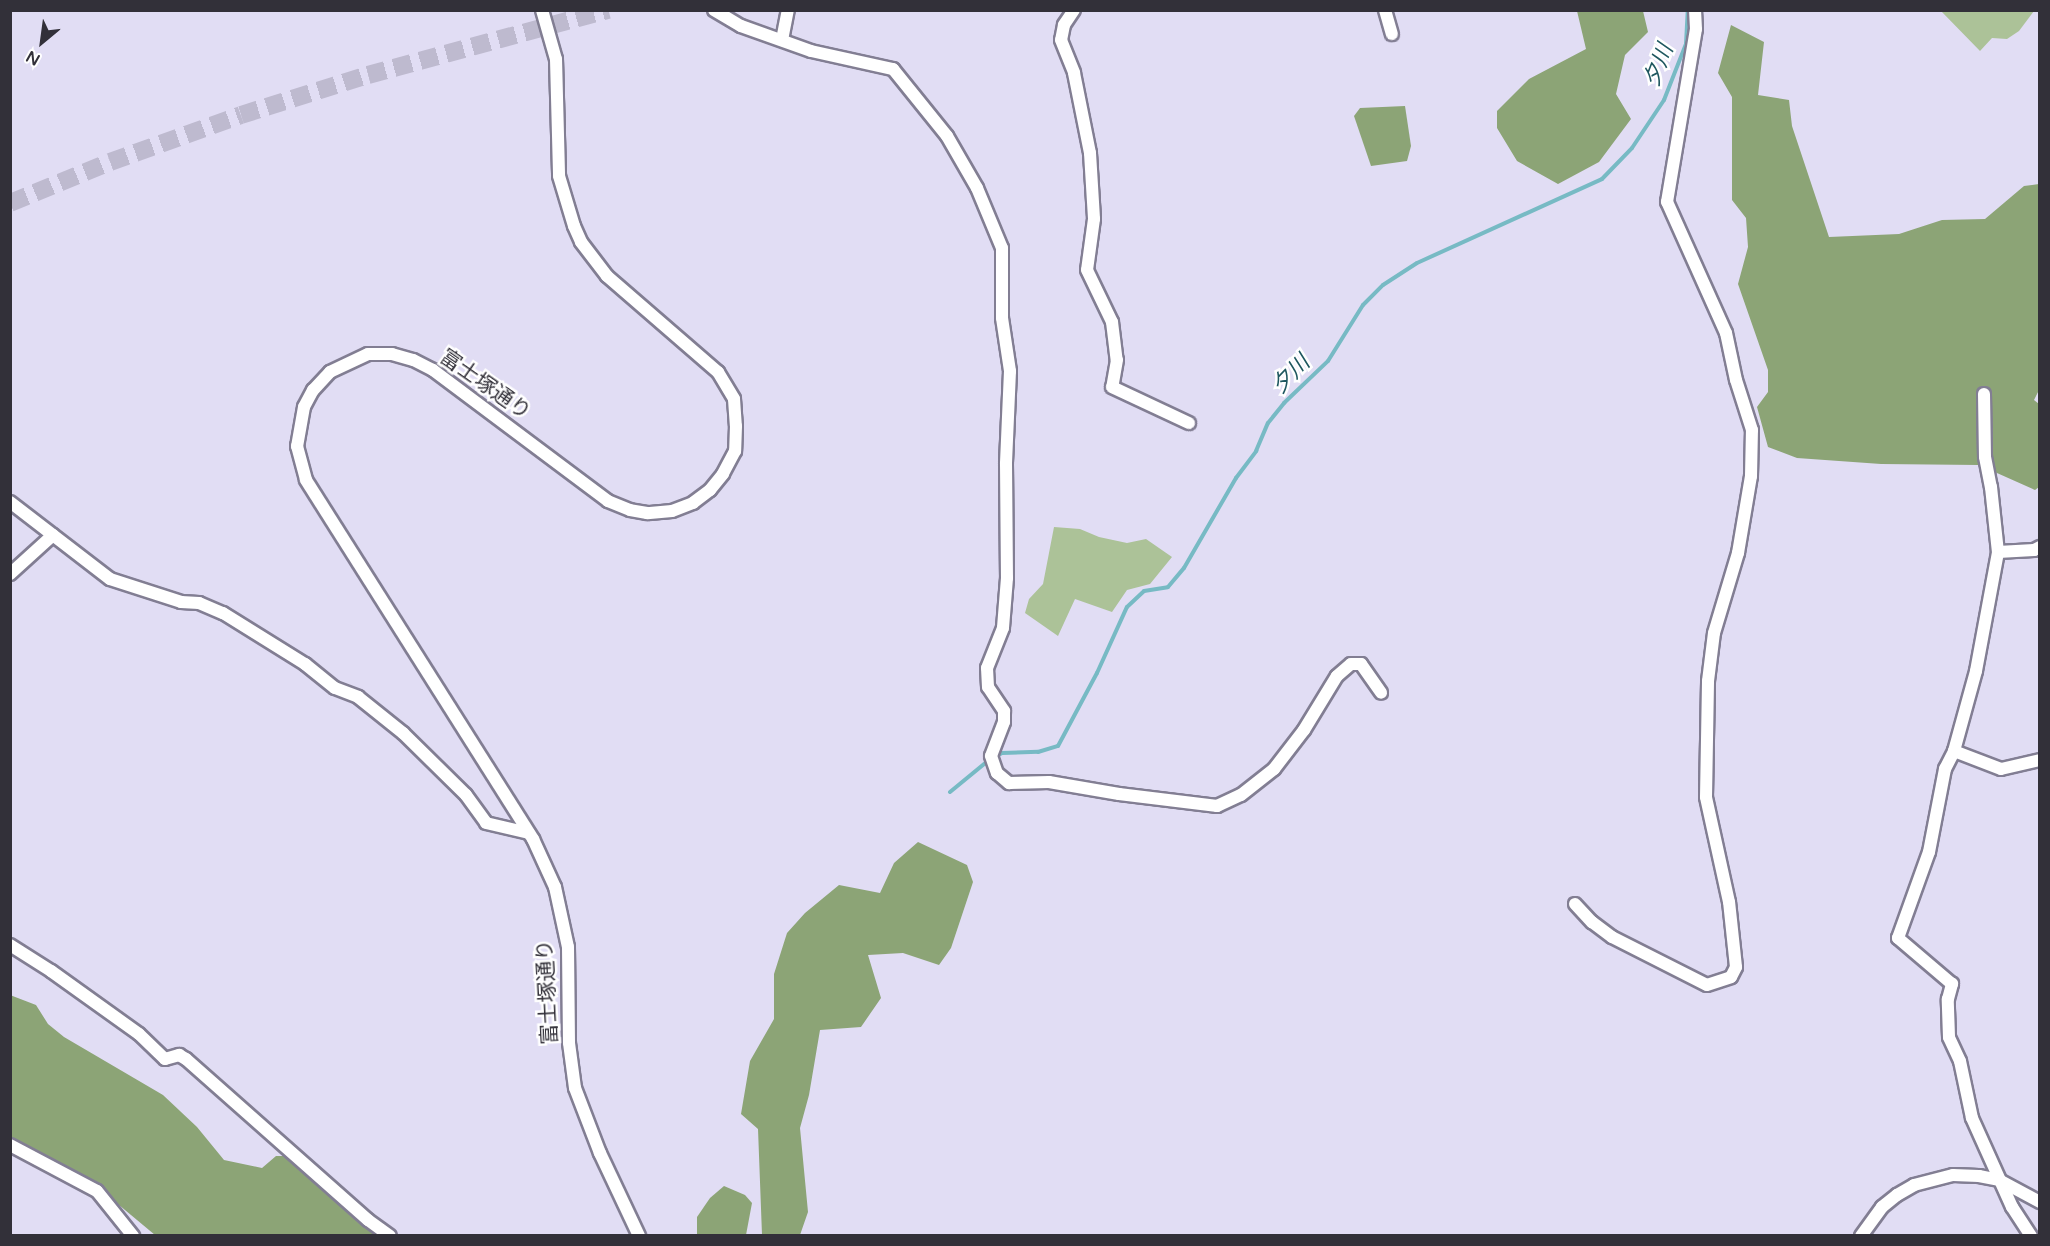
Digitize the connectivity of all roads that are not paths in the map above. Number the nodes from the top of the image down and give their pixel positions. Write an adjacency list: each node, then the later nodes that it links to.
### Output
1 (542, 10): 19 (street, 富士塚通り)
2 (714, 10): 8 (street)
3 (788, 10): 8 (street)
4 (1074, 10): 10 (street)
5 (1385, 10): 7 (street)
6 (1695, 10): 20 (street)
7 (1392, 34)
8 (782, 40): 16 (street)
9 (1984, 394): 14 (street)
10 (1190, 423)
11 (10, 502): 12 (street)
12 (52, 535): 15 (street); 19 (street)
13 (2040, 547): 14 (street)
14 (1998, 552): 17 (street)
15 (10, 574)
16 (1382, 693)
17 (1954, 751): 18 (street); 23 (street)
18 (2040, 760)
19 (529, 833): 27 (street, 富士塚通り)
20 (1575, 904)
21 (10, 945): 26 (street)
22 (10, 1145): 25 (street)
23 (1999, 1180): 24 (street); 28 (street); 29 (street)
24 (2040, 1202)
25 (133, 1236)
26 (390, 1236)
27 (639, 1236)
28 (1861, 1236)
29 (2031, 1236)

